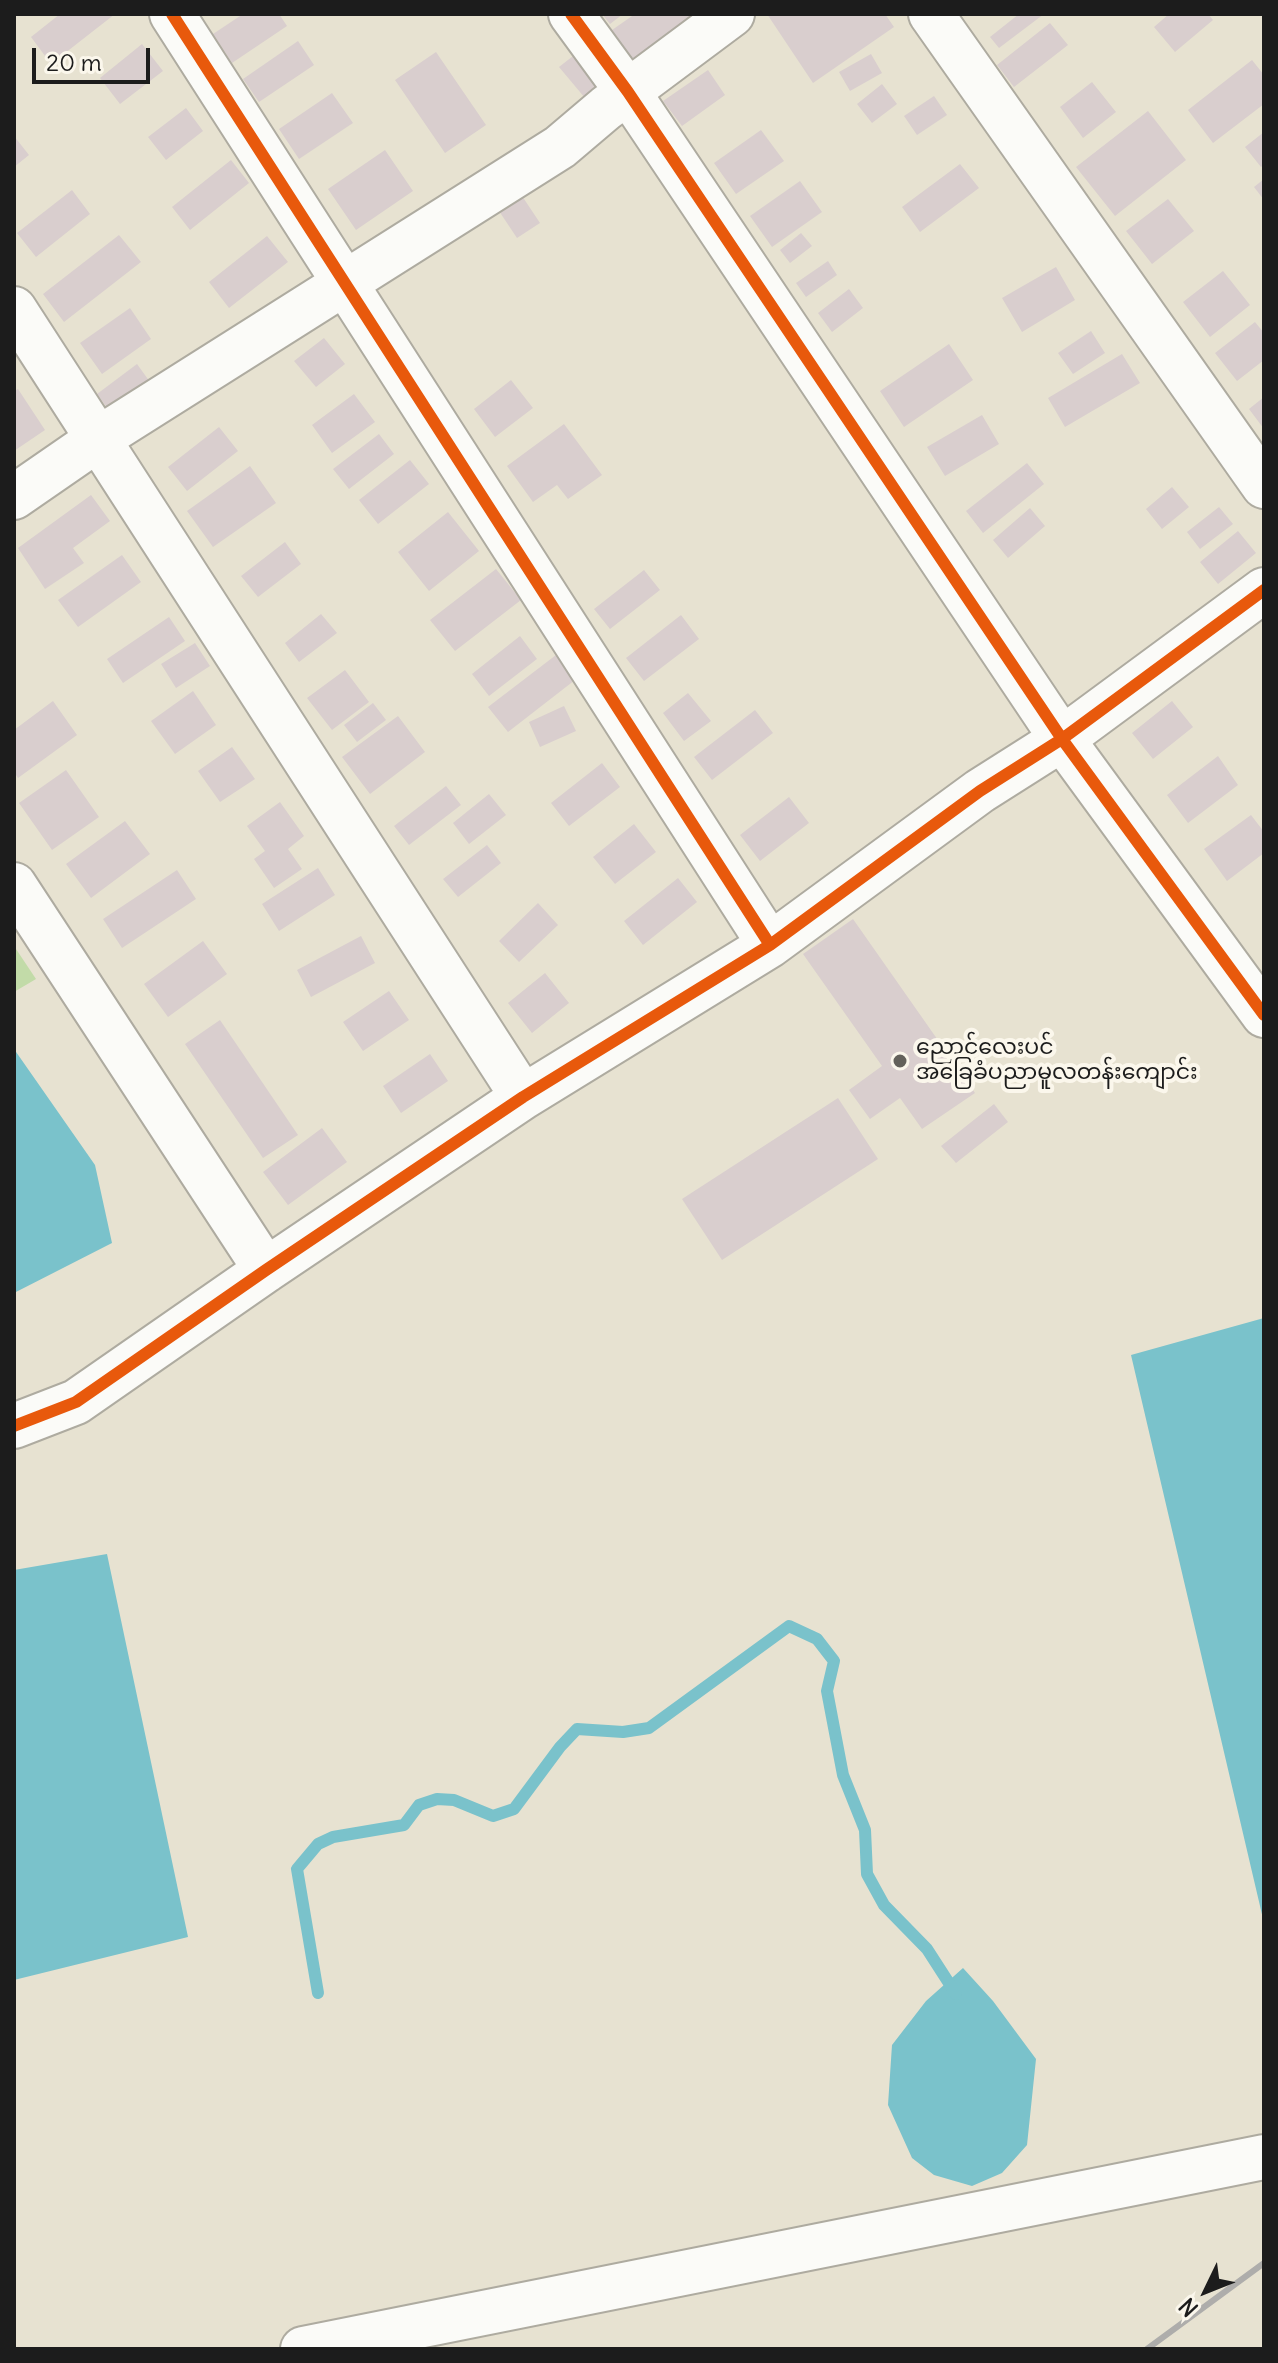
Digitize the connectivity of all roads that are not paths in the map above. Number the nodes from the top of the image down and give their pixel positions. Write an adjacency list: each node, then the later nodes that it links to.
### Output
1 (172, 14): 6 (street)
2 (571, 14): 5 (street)
3 (732, 14): 5 (street)
4 (931, 14): 9 (street)
5 (617, 100): 6 (street); 12 (street)
6 (346, 282): 8 (street); 14 (street)
7 (14, 309): 8 (street)
8 (98, 439): 10 (street); 16 (street)
9 (1264, 486)
10 (14, 497)
11 (1264, 590): 12 (street)
12 (1062, 739): 14 (street); 15 (street)
13 (14, 885): 17 (street)
14 (770, 945): 16 (street)
15 (1264, 1015)
16 (523, 1097): 17 (street)
17 (266, 1270): 18 (street)
18 (14, 1426)
19 (1264, 2157): 20 (street)
20 (303, 2349)

